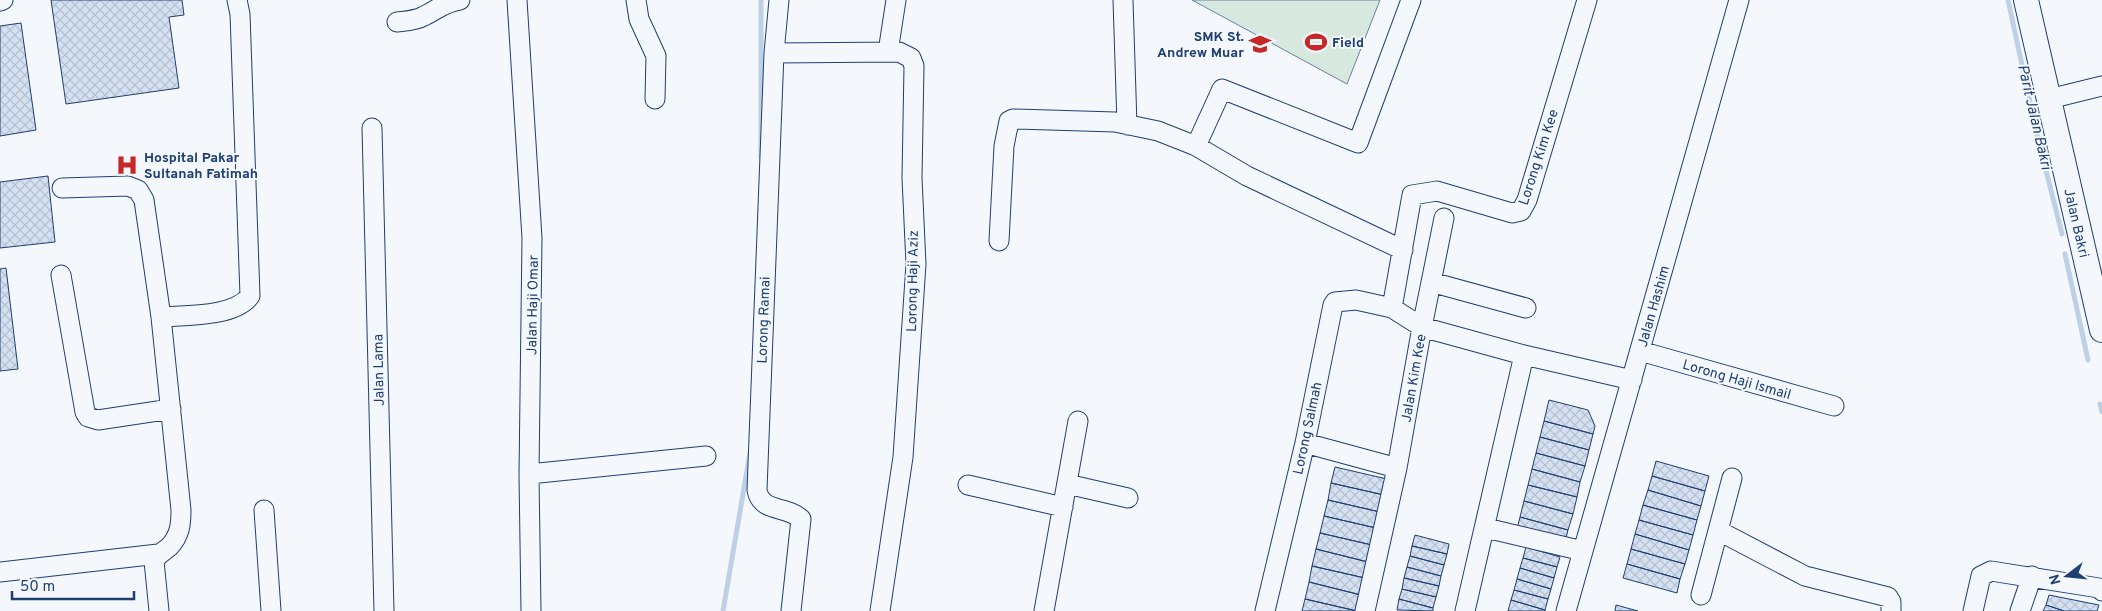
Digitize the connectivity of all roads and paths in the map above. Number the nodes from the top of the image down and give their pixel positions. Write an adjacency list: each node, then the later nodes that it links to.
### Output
1 (237, 0): 29 (street)
2 (460, 0): 12 (street)
3 (517, 0): 41 (street, Jalan Haji Omar)
4 (636, 0): 16 (street)
5 (779, 0): 14 (street, Lorong Ramai)
6 (896, 0): 13 (street)
7 (1123, 0): 18 (street)
8 (1410, 0): 20 (street)
9 (1587, 0): 24 (street, Lorong Kim Kee)
10 (1739, 0): 32 (street, Jalan Hashim)
11 (2026, 0): 17 (main road, Jalan Bakri)
12 (396, 22)
13 (888, 52): 14 (street, Lorong Haji Aziz); 61 (street, Lorong Haji Aziz)
14 (774, 53): 60 (street, Lorong Ramai)
15 (2102, 86): 17 (street)
16 (655, 99)
17 (2049, 99): 31 (main road, Jalan Bakri)
18 (1127, 125): 20 (street); 23 (street)
19 (372, 128): 58 (street, Jalan Lama)
20 (1196, 146): 24 (street)
21 (62, 188): 29 (street)
22 (1444, 218): 26 (street)
23 (999, 241)
24 (1403, 250): 27 (street)
25 (61, 275): 36 (street)
26 (1431, 282): 28 (street); 30 (street)
27 (1392, 308): 30 (street, Lorong Salmah); 38 (street, Lorong Salmah)
28 (1526, 308)
29 (161, 317): 36 (street)
30 (1422, 327): 33 (street, Jalan Kim Kee); 40 (street, Jalan Kim Kee)
31 (2102, 330)
32 (1640, 351): 34 (street, Jalan Hashim); 35 (street, Lorong Haji Ismail)
33 (1524, 355): 34 (street, Jalan Kim Kee); 48 (street)
34 (1632, 380): 50 (street, Jalan Hashim)
35 (1834, 406)
36 (171, 409): 51 (street)
37 (1078, 421): 43 (street)
38 (1305, 443): 40 (street); 63 (street, Lorong Salmah)
39 (706, 456): 41 (street)
40 (1397, 468): 64 (street, Jalan Kim Kee)
41 (529, 474): 59 (street, Jalan Haji Omar)
42 (1732, 478): 49 (street)
43 (1067, 484): 45 (street); 46 (street)
44 (968, 485): 46 (street)
45 (1128, 498)
46 (1063, 507): 62 (street)
47 (264, 510): 57 (street)
48 (1486, 528): 50 (street); 65 (street)
49 (1719, 531): 55 (street); 67 (street)
50 (1583, 551): 66 (street, Jalan Hashim)
51 (158, 554): 52 (street); 56 (street)
52 (0, 572)
53 (2032, 576): 54 (street); 68 (street); 69 (street)
54 (2102, 591)
55 (1701, 595)
56 (159, 611)
57 (271, 611)
58 (384, 611)
59 (531, 611)
60 (791, 611)
61 (880, 611)
62 (1044, 611)
63 (1265, 611)
64 (1365, 611)
65 (1465, 611)
66 (1566, 611)
67 (1891, 611)
68 (1974, 611)
69 (2020, 611)

